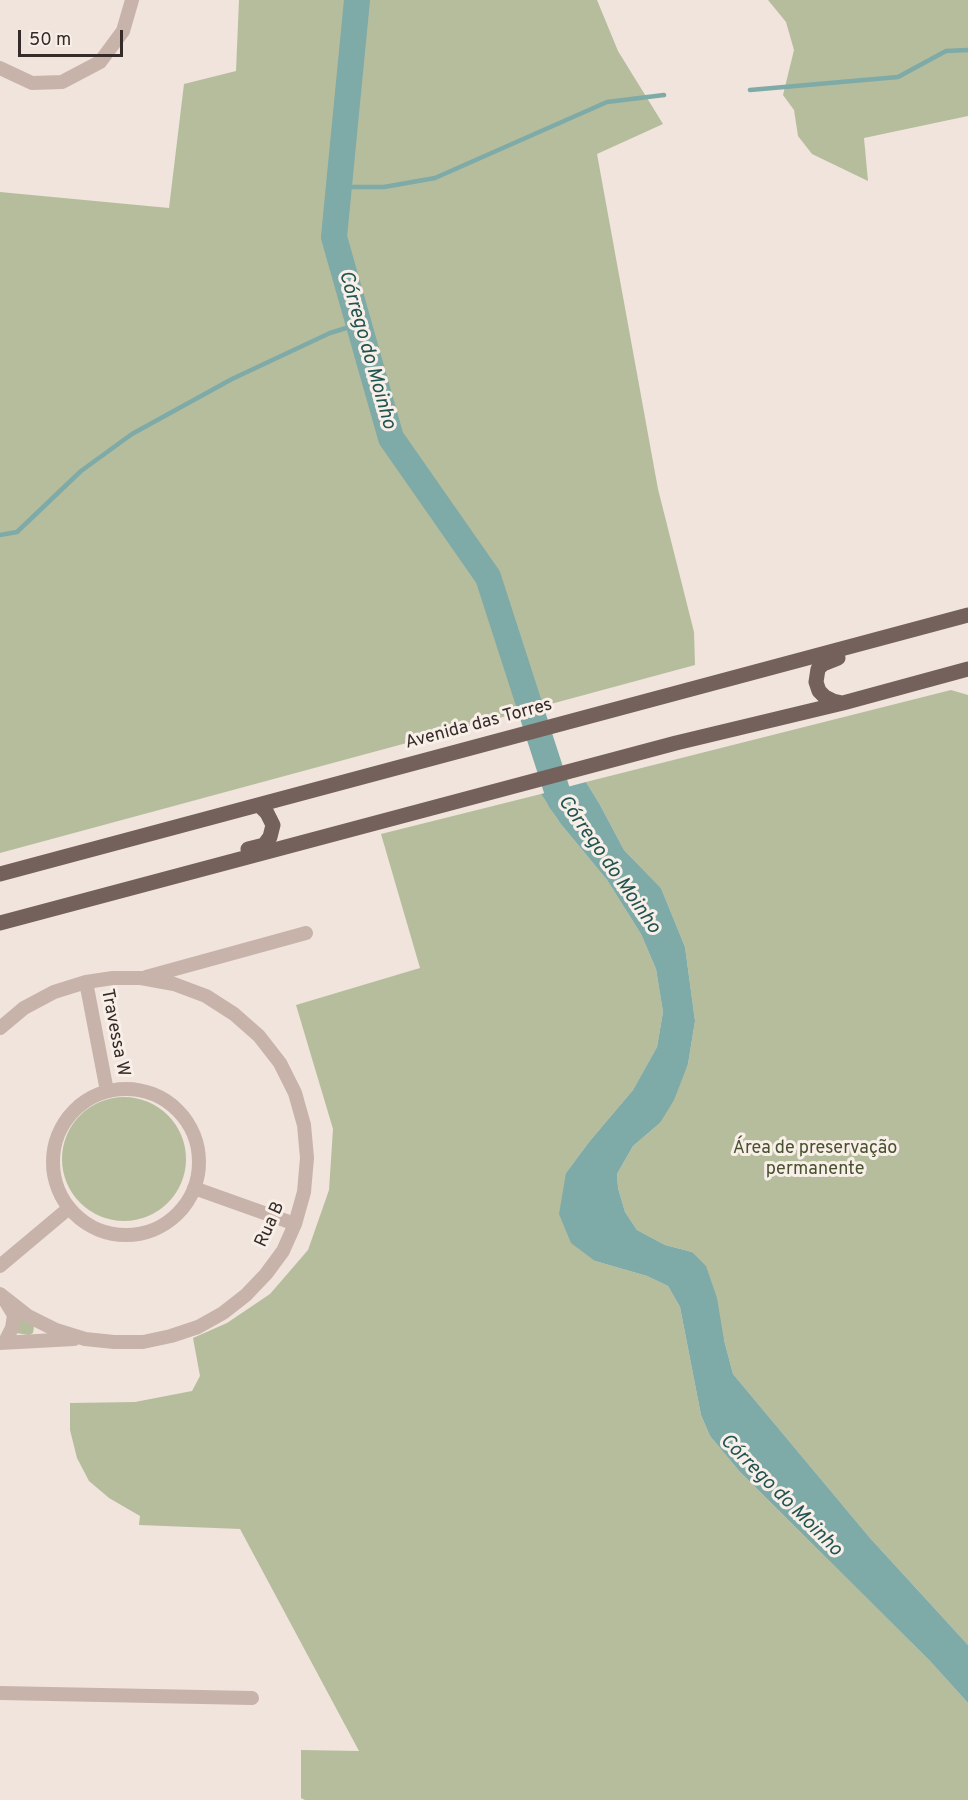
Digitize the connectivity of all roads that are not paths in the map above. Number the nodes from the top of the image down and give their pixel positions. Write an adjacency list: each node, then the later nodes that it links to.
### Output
1 (132, 0): 2 (street)
2 (0, 68)
3 (967, 615): 5 (main road); 6 (main road, Avenida das Torres)
4 (968, 669): 5 (main road)
5 (843, 703): 8 (main road)
6 (259, 805): 7 (main road, Avenida das Torres); 8 (main road)
7 (0, 874)
8 (95, 897): 9 (main road)
9 (0, 923)
10 (306, 933): 11 (street, Rua B)
11 (141, 978): 12 (street, Rua B); 17 (street, Rua B)
12 (86, 982): 13 (street, Rua B); 14 (street, Travessa W)
13 (0, 1028)
14 (107, 1091): 15 (street); 16 (street)
15 (194, 1188): 16 (street); 17 (street)
16 (69, 1208): 18 (street)
17 (295, 1224): 20 (street, Rua B)
18 (0, 1266)
19 (2, 1296): 20 (street, Rua B); 21 (street)
20 (85, 1339): 21 (street)
21 (2, 1343)
22 (0, 1693): 23 (street)
23 (252, 1698)

